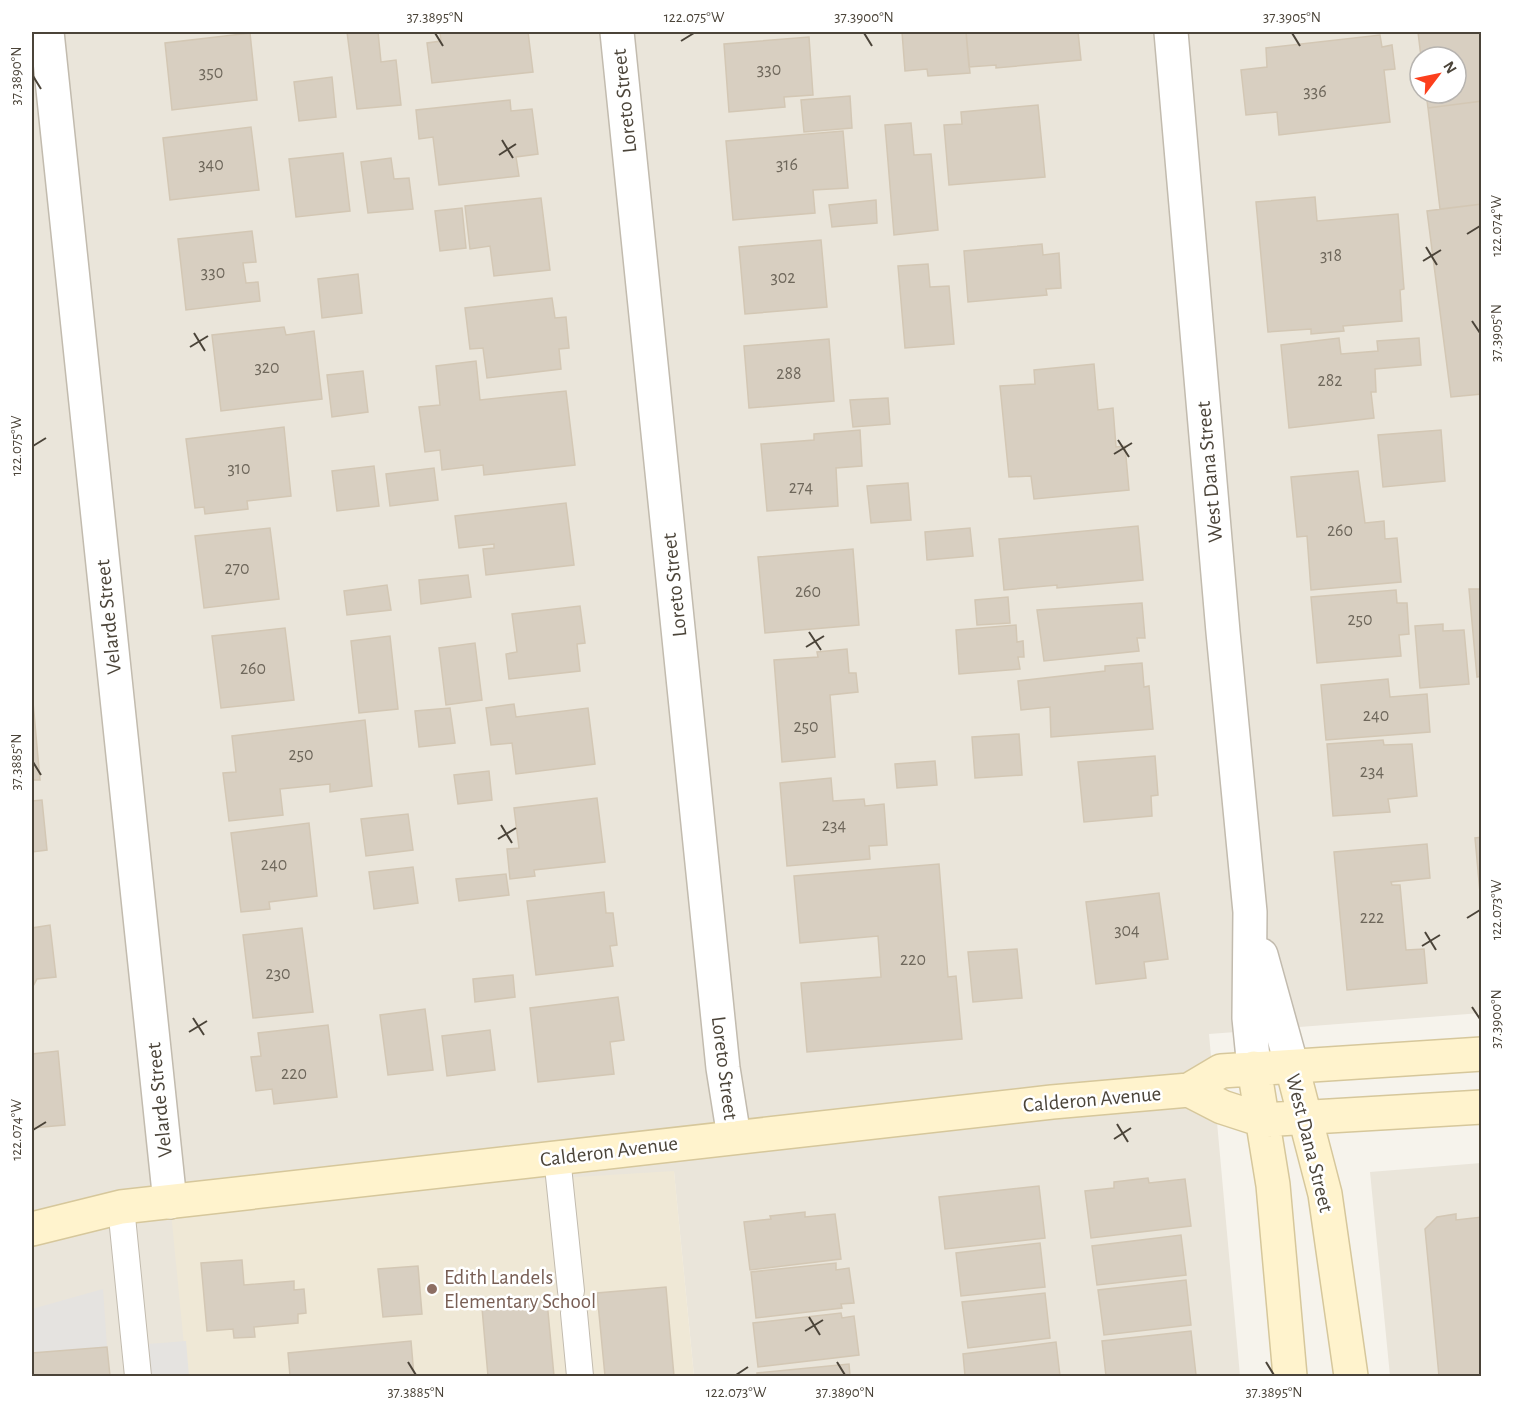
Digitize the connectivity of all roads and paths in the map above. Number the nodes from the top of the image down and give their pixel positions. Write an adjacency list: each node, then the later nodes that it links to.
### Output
1 (46, 32): 14 (street, Velarde Street)
2 (617, 32): 12 (street, Loreto Street)
3 (1171, 32): 4 (street, West Dana Street)
4 (1250, 912): 6 (street, West Dana Street); 7 (street, West Dana Street)
5 (1482, 1054): 6 (street, Calderon Avenue)
6 (1292, 1066): 7 (street, Calderon Avenue); 10 (street, West Dana Street)
7 (1254, 1068): 8 (street, Calderon Avenue); 11 (street, West Dana Street)
8 (1189, 1090): 11 (street, Calderon Avenue); 12 (street, Calderon Avenue)
9 (1482, 1107): 10 (street, Calderon Avenue)
10 (1305, 1116): 11 (street, Calderon Avenue); 20 (street, West Dana Street)
11 (1262, 1120): 19 (street, West Dana Street)
12 (734, 1137): 13 (street, Calderon Avenue)
13 (557, 1157): 14 (street, Calderon Avenue); 18 (lane)
14 (170, 1202): 15 (street, Calderon Avenue)
15 (120, 1207): 16 (street, Calderon Avenue); 17 (lane)
16 (32, 1229)
17 (138, 1377)
18 (580, 1377)
19 (1290, 1377)
20 (1351, 1377)

